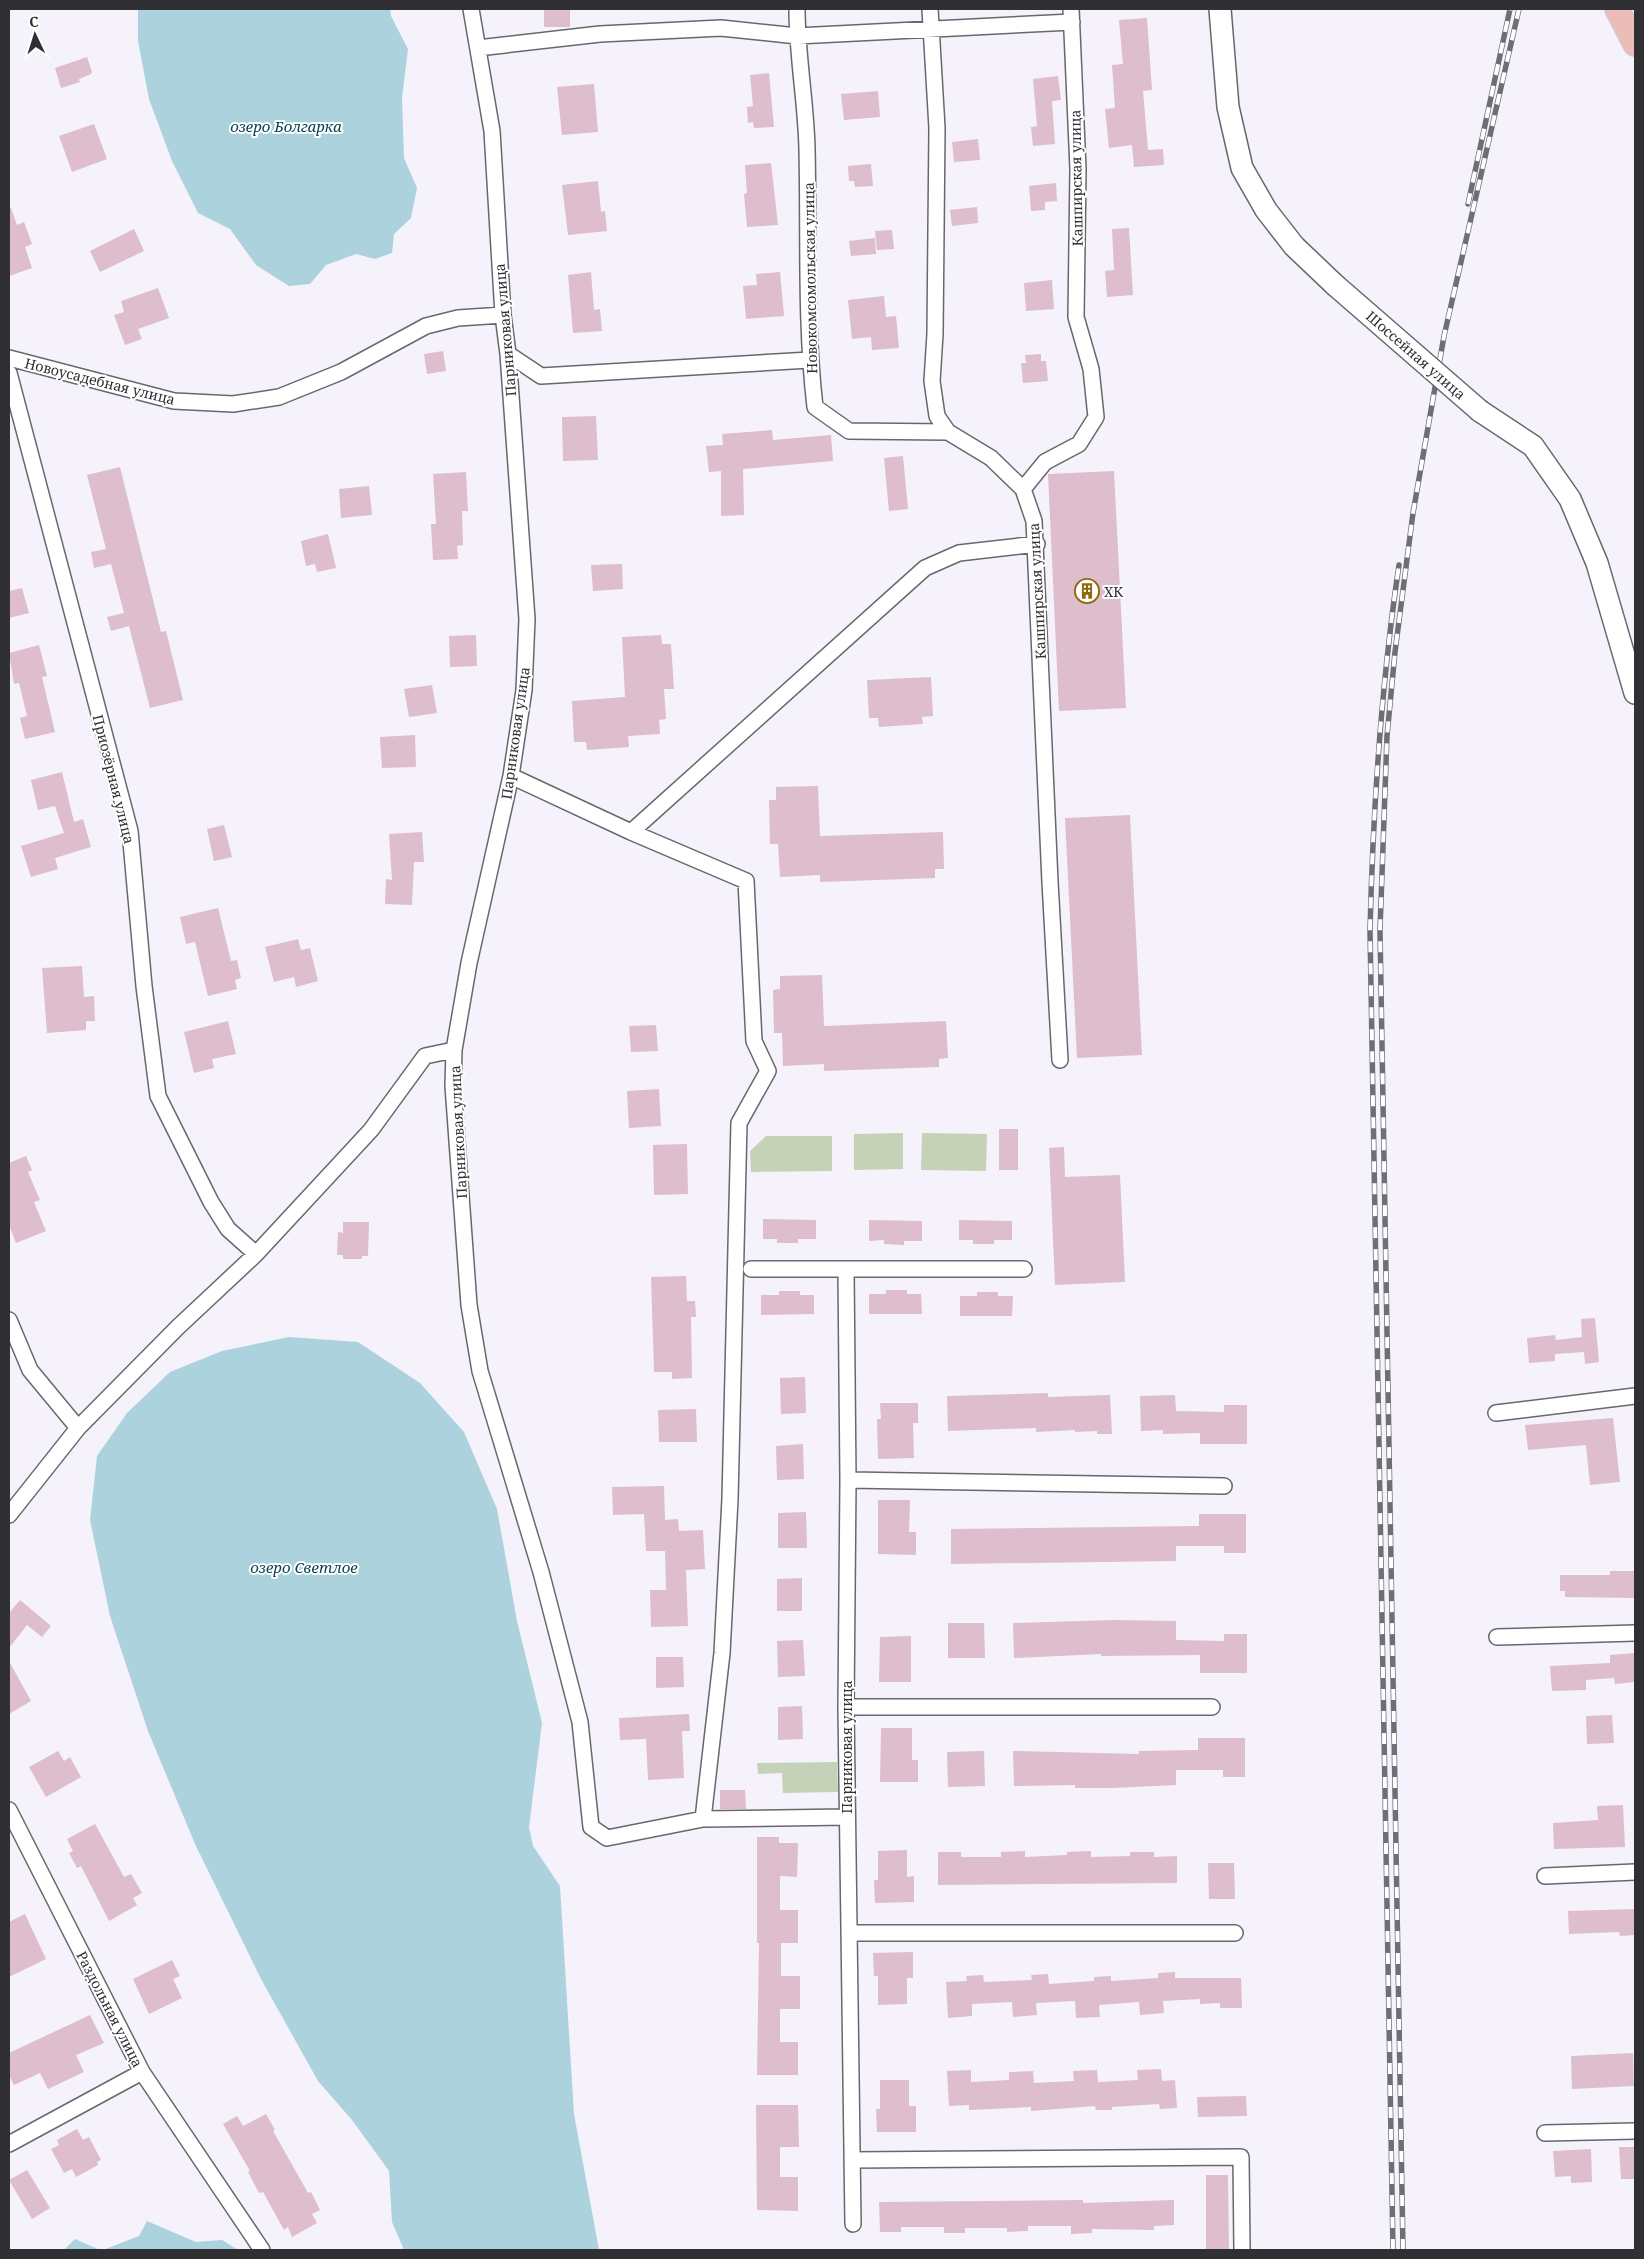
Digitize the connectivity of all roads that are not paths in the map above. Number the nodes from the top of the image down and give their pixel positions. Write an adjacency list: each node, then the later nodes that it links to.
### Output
1 (471, 9): 10 (street, Парниковая улица)
2 (797, 9): 8 (street, Новокомсомольская улица)
3 (930, 9): 7 (street)
4 (1220, 9): 19 (main road, Шоссейная улица, bridge)
5 (1617, 9): 9 (main road)
6 (1071, 15): 7 (street); 17 (street, Кашпирская улица)
7 (932, 28): 8 (street); 16 (street)
8 (797, 36): 10 (street); 14 (street, Новокомсомольская улица)
9 (1635, 44)
10 (478, 48): 11 (street, Парниковая улица)
11 (503, 315): 12 (street, Парниковая улица); 13 (street, Новоусадебная улица)
12 (508, 354): 14 (street); 20 (street, Парниковая улица)
13 (9, 358)
14 (810, 360): 16 (street, Новокомсомольская улица)
15 (9, 373): 24 (street, Приозёрная улица)
16 (948, 432): 17 (street)
17 (1023, 489): 18 (street, Кашпирская улица)
18 (1036, 544): 21 (street); 23 (street, Кашпирская улица)
19 (1635, 693)
20 (511, 776): 21 (street); 22 (street, Парниковая улица)
21 (631, 832): 41 (street)
22 (454, 1050): 24 (street); 41 (street, Парниковая улица)
23 (1060, 1060)
24 (256, 1254): 31 (street)
25 (751, 1270): 26 (street)
26 (846, 1270): 27 (street); 32 (street, Парниковая улица)
27 (1024, 1270)
28 (9, 1320): 31 (street)
29 (1635, 1396): 30 (street)
30 (1496, 1413)
31 (78, 1428): 34 (street)
32 (848, 1480): 33 (street); 37 (street, Парниковая улица)
33 (1224, 1486)
34 (9, 1515)
35 (1635, 1633): 36 (street)
36 (1497, 1637)
37 (846, 1707): 38 (street); 40 (street, Парниковая улица)
38 (1212, 1707)
39 (9, 1810): 46 (street, Раздольная улица)
40 (847, 1817): 41 (street, Парниковая улица); 44 (street, Парниковая улица)
41 (703, 1819)
42 (1635, 1872): 43 (street)
43 (1545, 1876)
44 (849, 1933): 45 (street); 50 (street, Парниковая улица)
45 (1235, 1933)
46 (142, 2072): 49 (street, Раздольная улица); 52 (street)
47 (1635, 2130): 48 (street)
48 (1545, 2132)
49 (9, 2144)
50 (852, 2160): 51 (street, Парниковая улица); 53 (street)
51 (853, 2224)
52 (262, 2250)
53 (1242, 2250)

